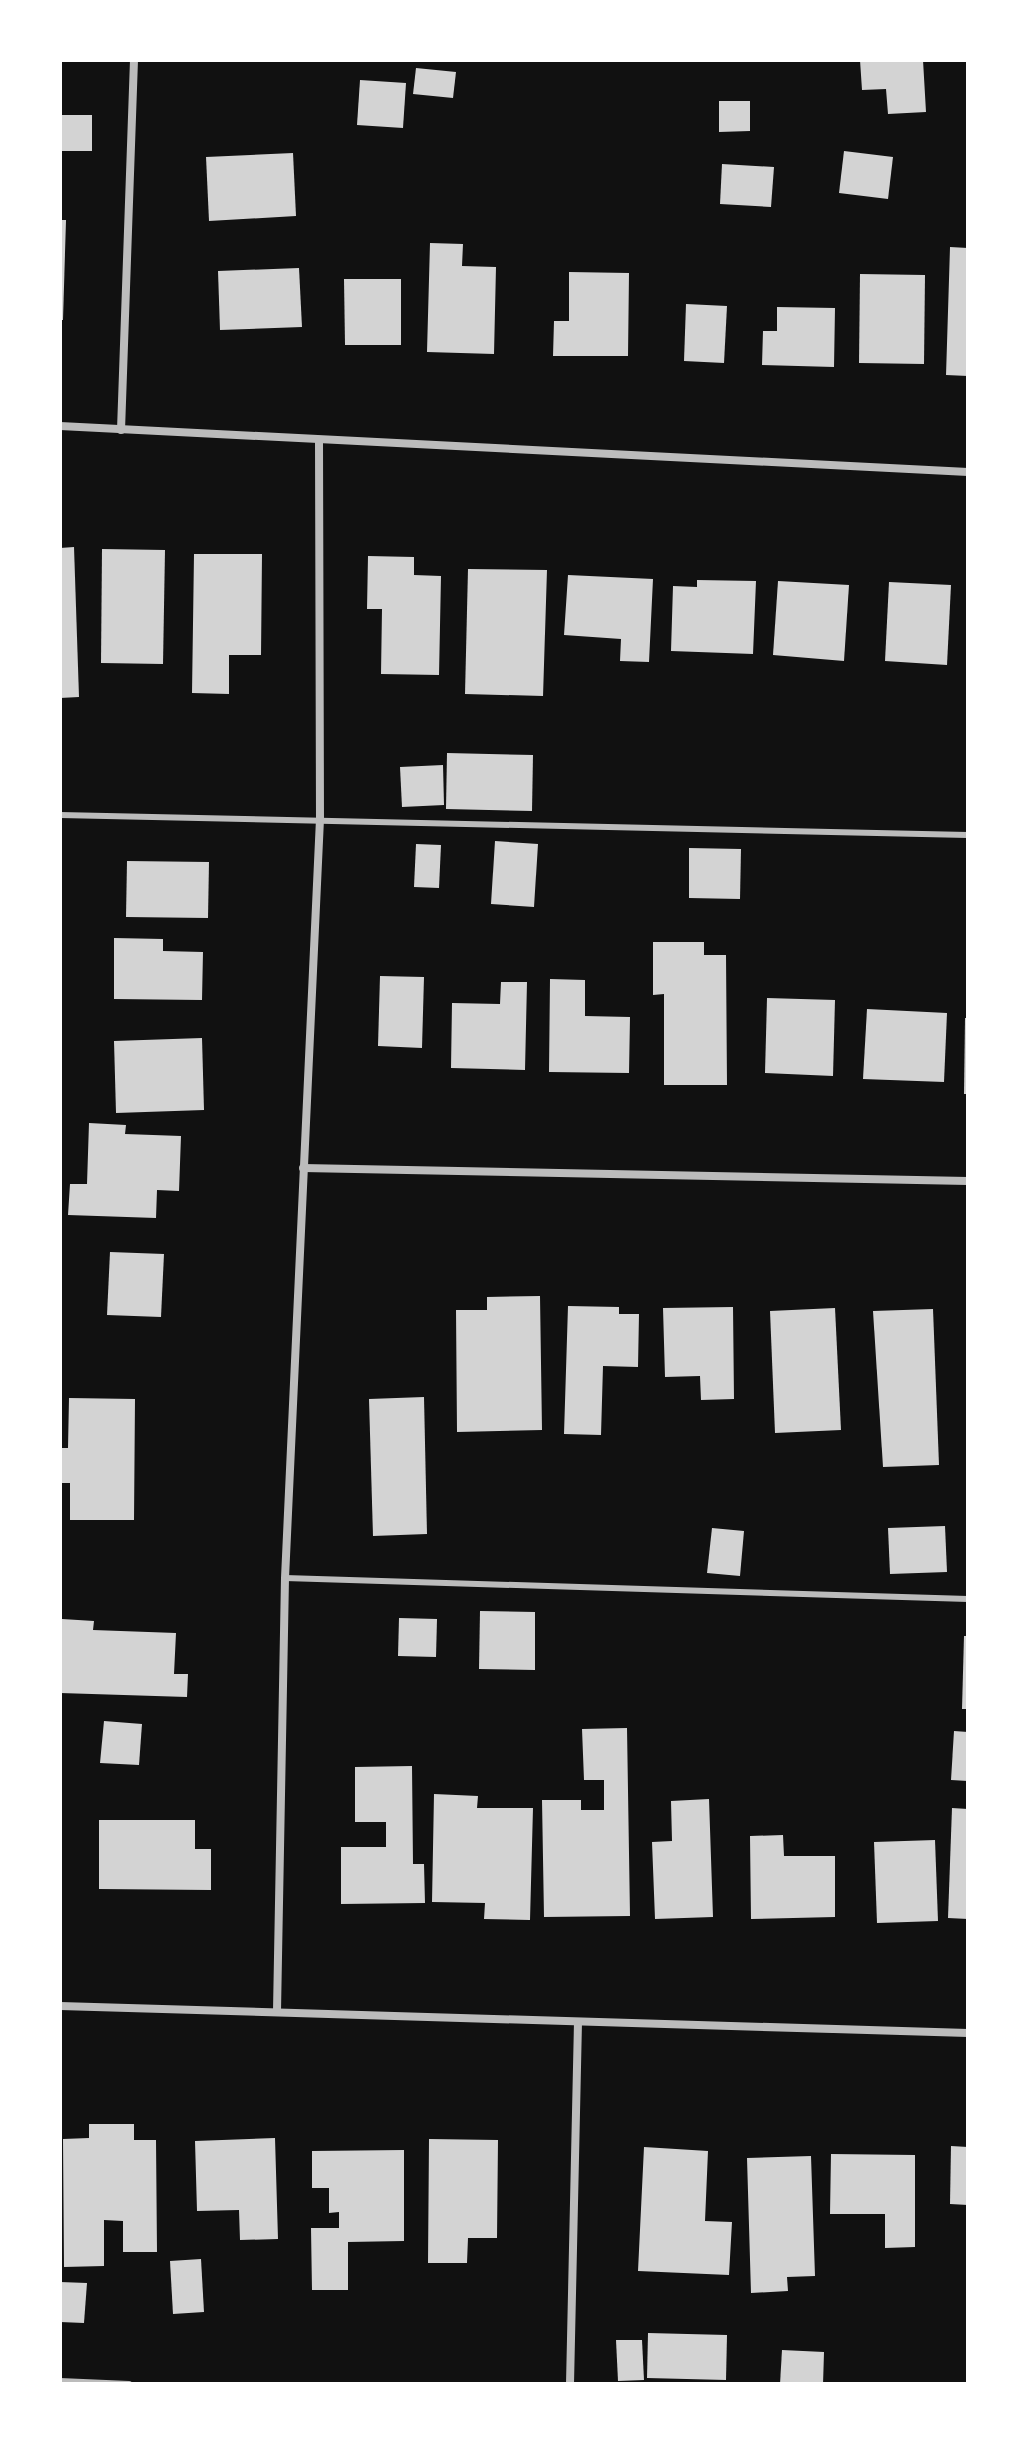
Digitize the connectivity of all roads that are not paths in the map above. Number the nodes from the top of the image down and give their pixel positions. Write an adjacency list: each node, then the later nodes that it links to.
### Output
1 (134, 60): 3 (street)
2 (60, 426): 3 (street)
3 (121, 430): 4 (street)
4 (319, 441): 5 (street); 7 (street)
5 (968, 472)
6 (60, 815): 7 (lane)
7 (320, 819): 8 (lane); 9 (street)
8 (968, 835)
9 (303, 1168): 10 (street); 11 (street)
10 (968, 1181)
11 (285, 1578): 12 (lane); 14 (street)
12 (968, 1599)
13 (60, 2006): 14 (street)
14 (277, 2011): 15 (street)
15 (578, 2022): 16 (street); 19 (street)
16 (968, 2033)
17 (60, 2381): 18 (lane)
18 (129, 2384)
19 (570, 2384)

